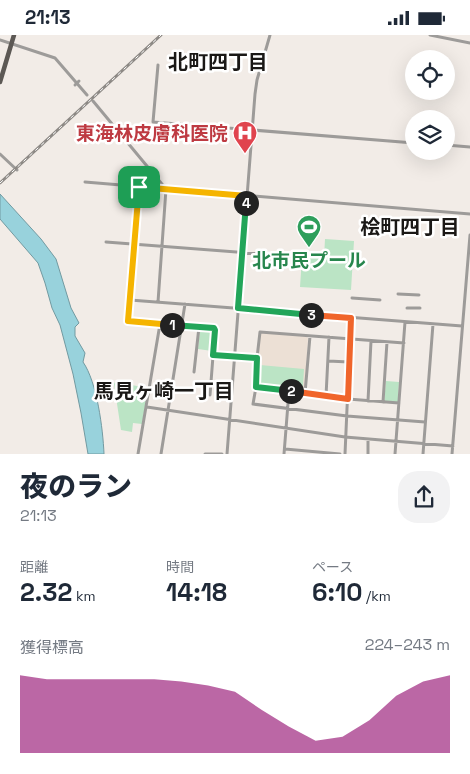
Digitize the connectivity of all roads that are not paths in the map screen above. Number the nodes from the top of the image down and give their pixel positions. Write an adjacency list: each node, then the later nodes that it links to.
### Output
1 (14, 35): 5 (main road)
2 (270, 35): 13 (street)
3 (430, 35): 6 (street)
4 (0, 40): 5 (street)
5 (12, 43): 9 (main road); 11 (street)
6 (470, 43)
7 (158, 65): 13 (street)
8 (79, 81): 10 (street, bridge)
9 (0, 82)
10 (74, 85)
11 (87, 95)
12 (92, 101): 21 (street)
13 (253, 131): 14 (street); 22 (street)
14 (405, 142)
15 (455, 146): 16 (street)
16 (470, 147)
17 (0, 154): 18 (street)
18 (17, 170)
19 (84, 182): 20 (street)
20 (139, 187): 21 (street); 26 (street)
21 (166, 189): 22 (street); 27 (street)
22 (247, 196): 23 (street); 28 (street)
23 (470, 214)
24 (470, 235): 45 (street)
25 (106, 242): 26 (street)
26 (134, 245): 27 (street); 33 (street)
27 (162, 247): 28 (street); 35 (street)
28 (243, 253): 29 (street); 37 (street)
29 (300, 257)
30 (398, 294): 31 (street)
31 (419, 295)
32 (352, 298): 34 (street)
33 (130, 300): 35 (street); 42 (street)
34 (380, 300)
35 (158, 302): 36 (street)
36 (185, 304): 37 (street); 44 (street)
37 (238, 308): 40 (street); 54 (street)
38 (406, 308): 39 (street)
39 (420, 308)
40 (351, 318): 41 (street); 49 (street)
41 (405, 322): 43 (street); 52 (street)
42 (160, 324): 44 (street); 68 (street)
43 (434, 324): 45 (street); 74 (street)
44 (182, 326): 46 (street); 70 (street)
45 (462, 326): 80 (street)
46 (199, 327): 53 (street); 58 (street)
47 (310, 336): 48 (street); 55 (street); 61 (street)
48 (329, 337): 49 (street); 56 (street)
49 (350, 339): 50 (street); 57 (street)
50 (371, 341): 51 (street); 65 (street)
51 (387, 342): 52 (street); 66 (street)
52 (404, 343): 67 (street)
53 (213, 355): 54 (street); 62 (street)
54 (235, 357): 55 (street); 72 (street)
55 (257, 358): 59 (street)
56 (328, 361): 57 (street); 63 (street)
57 (349, 362): 64 (street)
58 (194, 372)
59 (256, 387): 60 (street); 69 (street)
60 (289, 391): 61 (street); 69 (street)
61 (306, 393): 63 (street)
62 (210, 395)
63 (326, 396): 64 (street)
64 (348, 399): 65 (street); 71 (street)
65 (368, 401): 66 (street)
66 (383, 402): 67 (street)
67 (399, 403): 73 (street)
68 (147, 407): 70 (street); 82 (street)
69 (288, 409): 71 (street); 75 (street)
70 (168, 410): 72 (street); 83 (street)
71 (347, 416): 73 (street); 76 (street)
72 (230, 419): 75 (street); 86 (street)
73 (398, 420): 74 (street); 78 (street)
74 (425, 422): 79 (street)
75 (286, 428): 76 (street); 81 (street)
76 (345, 437): 77 (street); 88 (street)
77 (368, 439): 78 (street); 89 (street)
78 (396, 441): 79 (street); 90 (street)
79 (424, 443): 80 (street); 91 (street)
80 (453, 445): 92 (street)
81 (284, 452): 87 (street)
82 (138, 454)
83 (160, 454)
84 (205, 454): 85 (street)
85 (222, 454)
86 (227, 454)
87 (340, 454)
88 (345, 454)
89 (368, 454)
90 (395, 454)
91 (423, 454)
92 (452, 454)

